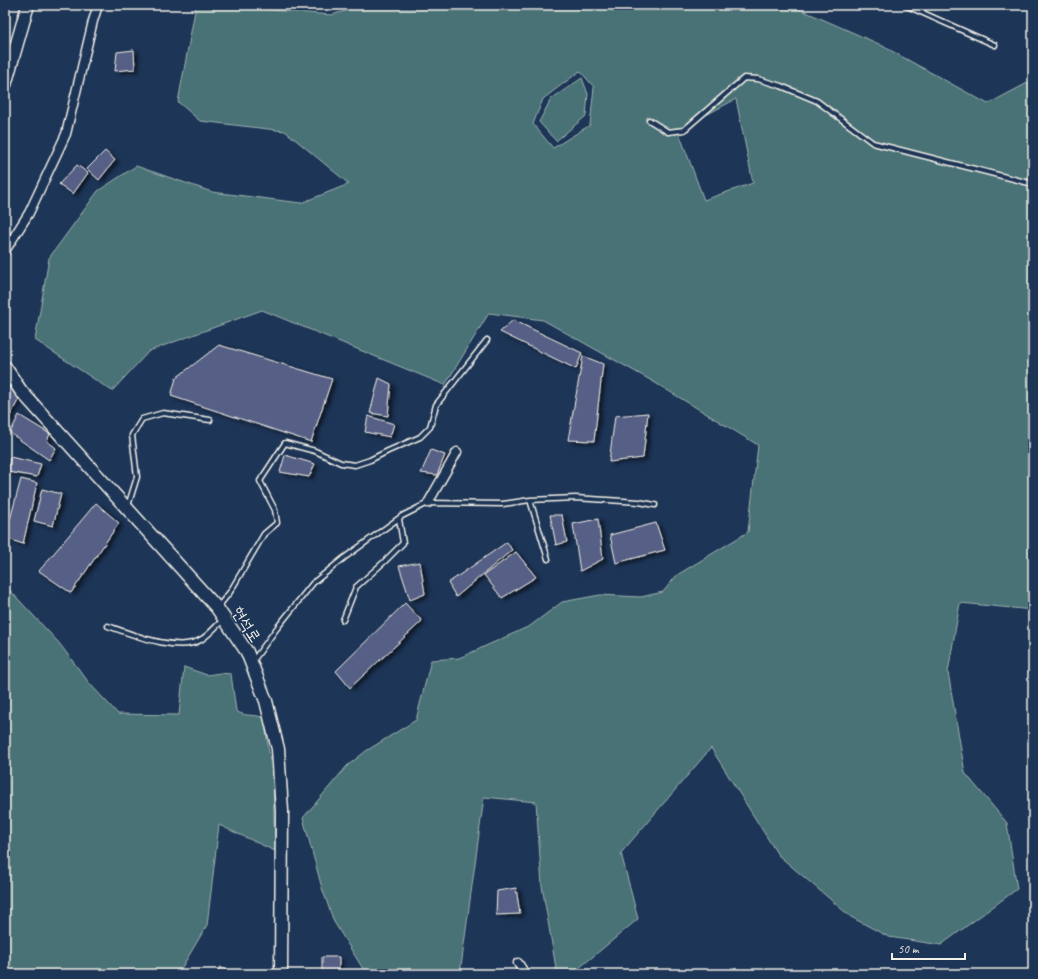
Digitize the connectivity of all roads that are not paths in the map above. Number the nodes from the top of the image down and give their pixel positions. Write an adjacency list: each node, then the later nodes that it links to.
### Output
1 (28, 5): 5 (street)
2 (98, 5): 8 (street)
3 (905, 5): 4 (lane)
4 (995, 45)
5 (5, 85)
6 (649, 120): 7 (lane)
7 (1033, 184)
8 (5, 251)
9 (487, 340): 19 (lane)
10 (5, 367): 16 (street, 현석로)
11 (210, 420): 16 (lane)
12 (456, 452): 14 (street)
13 (530, 500): 14 (lane); 15 (lane); 18 (lane)
14 (428, 503): 17 (lane)
15 (655, 505)
16 (127, 508): 19 (street, 현석로)
17 (399, 519): 21 (lane); 23 (lane)
18 (548, 559)
19 (217, 608): 20 (street, 현석로)
20 (225, 619): 22 (lane); 23 (street, 현석로)
21 (343, 620)
22 (108, 626)
23 (251, 663): 25 (street, 현석로)
24 (518, 963): 26 (street)
25 (281, 974)
26 (525, 974)

